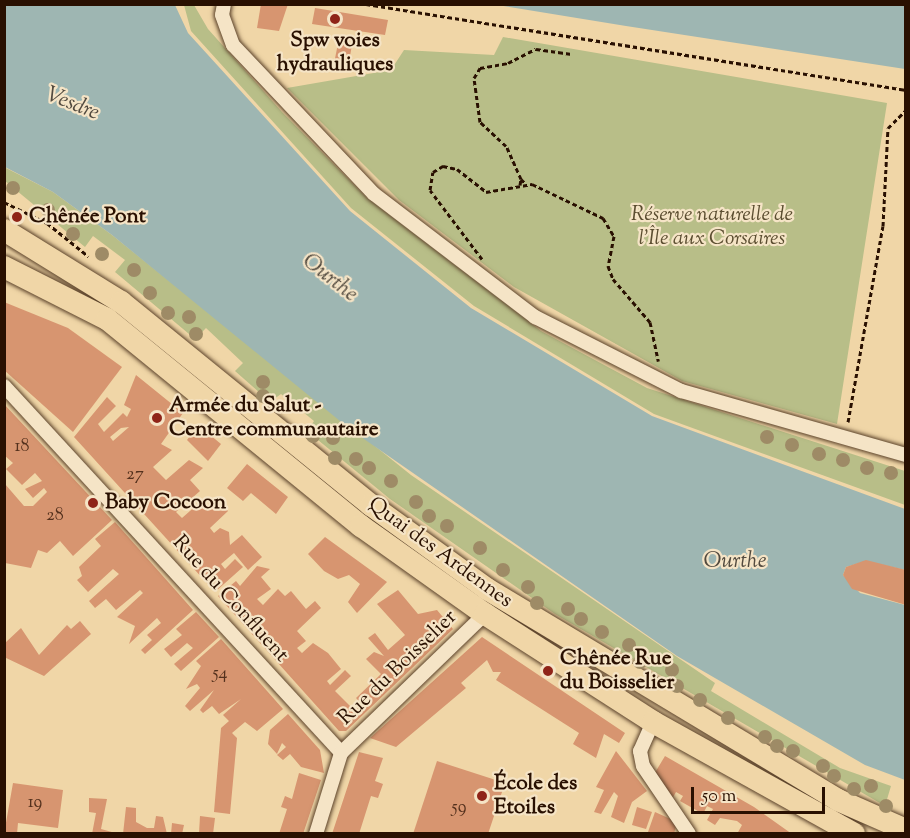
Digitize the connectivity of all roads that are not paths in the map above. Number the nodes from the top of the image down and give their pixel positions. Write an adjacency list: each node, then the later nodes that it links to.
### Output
1 (224, 4): 5 (street)
2 (4, 230): 9 (main road, Quai des Ardennes)
3 (4, 267): 6 (main road, Quai des Ardennes)
4 (4, 386): 8 (street, Rue du Confluent)
5 (906, 455)
6 (485, 614): 7 (main road, Quai des Ardennes); 8 (street, Rue du Boisselier)
7 (653, 722): 11 (street); 12 (main road, Quai des Ardennes)
8 (340, 753): 10 (street)
9 (906, 830)
10 (316, 834)
11 (689, 834)
12 (854, 834)

